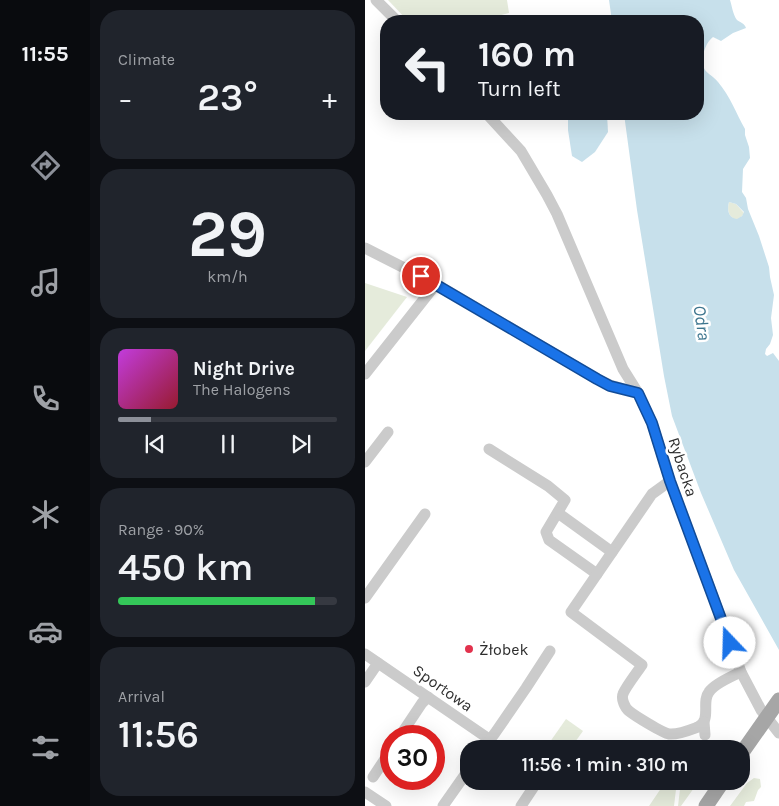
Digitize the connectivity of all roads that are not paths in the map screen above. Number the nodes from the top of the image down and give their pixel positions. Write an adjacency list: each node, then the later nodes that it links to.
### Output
1 (376, 0): 2 (street)
2 (391, 15)
3 (493, 120): 7 (street, Rybacka)
4 (365, 248): 5 (street)
5 (436, 284): 6 (street); 7 (street)
6 (365, 374)
7 (638, 393): 11 (street, Rybacka)
8 (388, 432): 10 (street)
9 (489, 449): 12 (street)
10 (365, 462)
11 (670, 481): 14 (street); 20 (street, Rybacka)
12 (558, 513): 14 (street); 15 (street)
13 (425, 514): 16 (street)
14 (612, 552): 15 (street)
15 (597, 574): 25 (street)
16 (365, 598)
17 (550, 651): 30 (street)
18 (365, 654): 19 (street, Sportowa)
19 (378, 663): 21 (street); 22 (street, Sportowa)
20 (741, 672): 24 (street, Rybacka); 25 (street)
21 (365, 682)
22 (429, 697): 26 (street); 29 (street, Sportowa)
23 (779, 700): 24 (main road)
24 (767, 717): 27 (street, Rybacka); 31 (main road)
25 (704, 722): 28 (street)
26 (408, 725)
27 (779, 733)
28 (705, 735)
29 (481, 740)
30 (489, 740)
31 (750, 741)
32 (380, 766): 33 (street)
33 (373, 777)
34 (460, 782): 39 (street)
35 (532, 790): 40 (street)
36 (717, 790): 41 (main road)
37 (365, 792): 38 (street)
38 (385, 806)
39 (443, 806)
40 (521, 806)
41 (706, 806)

